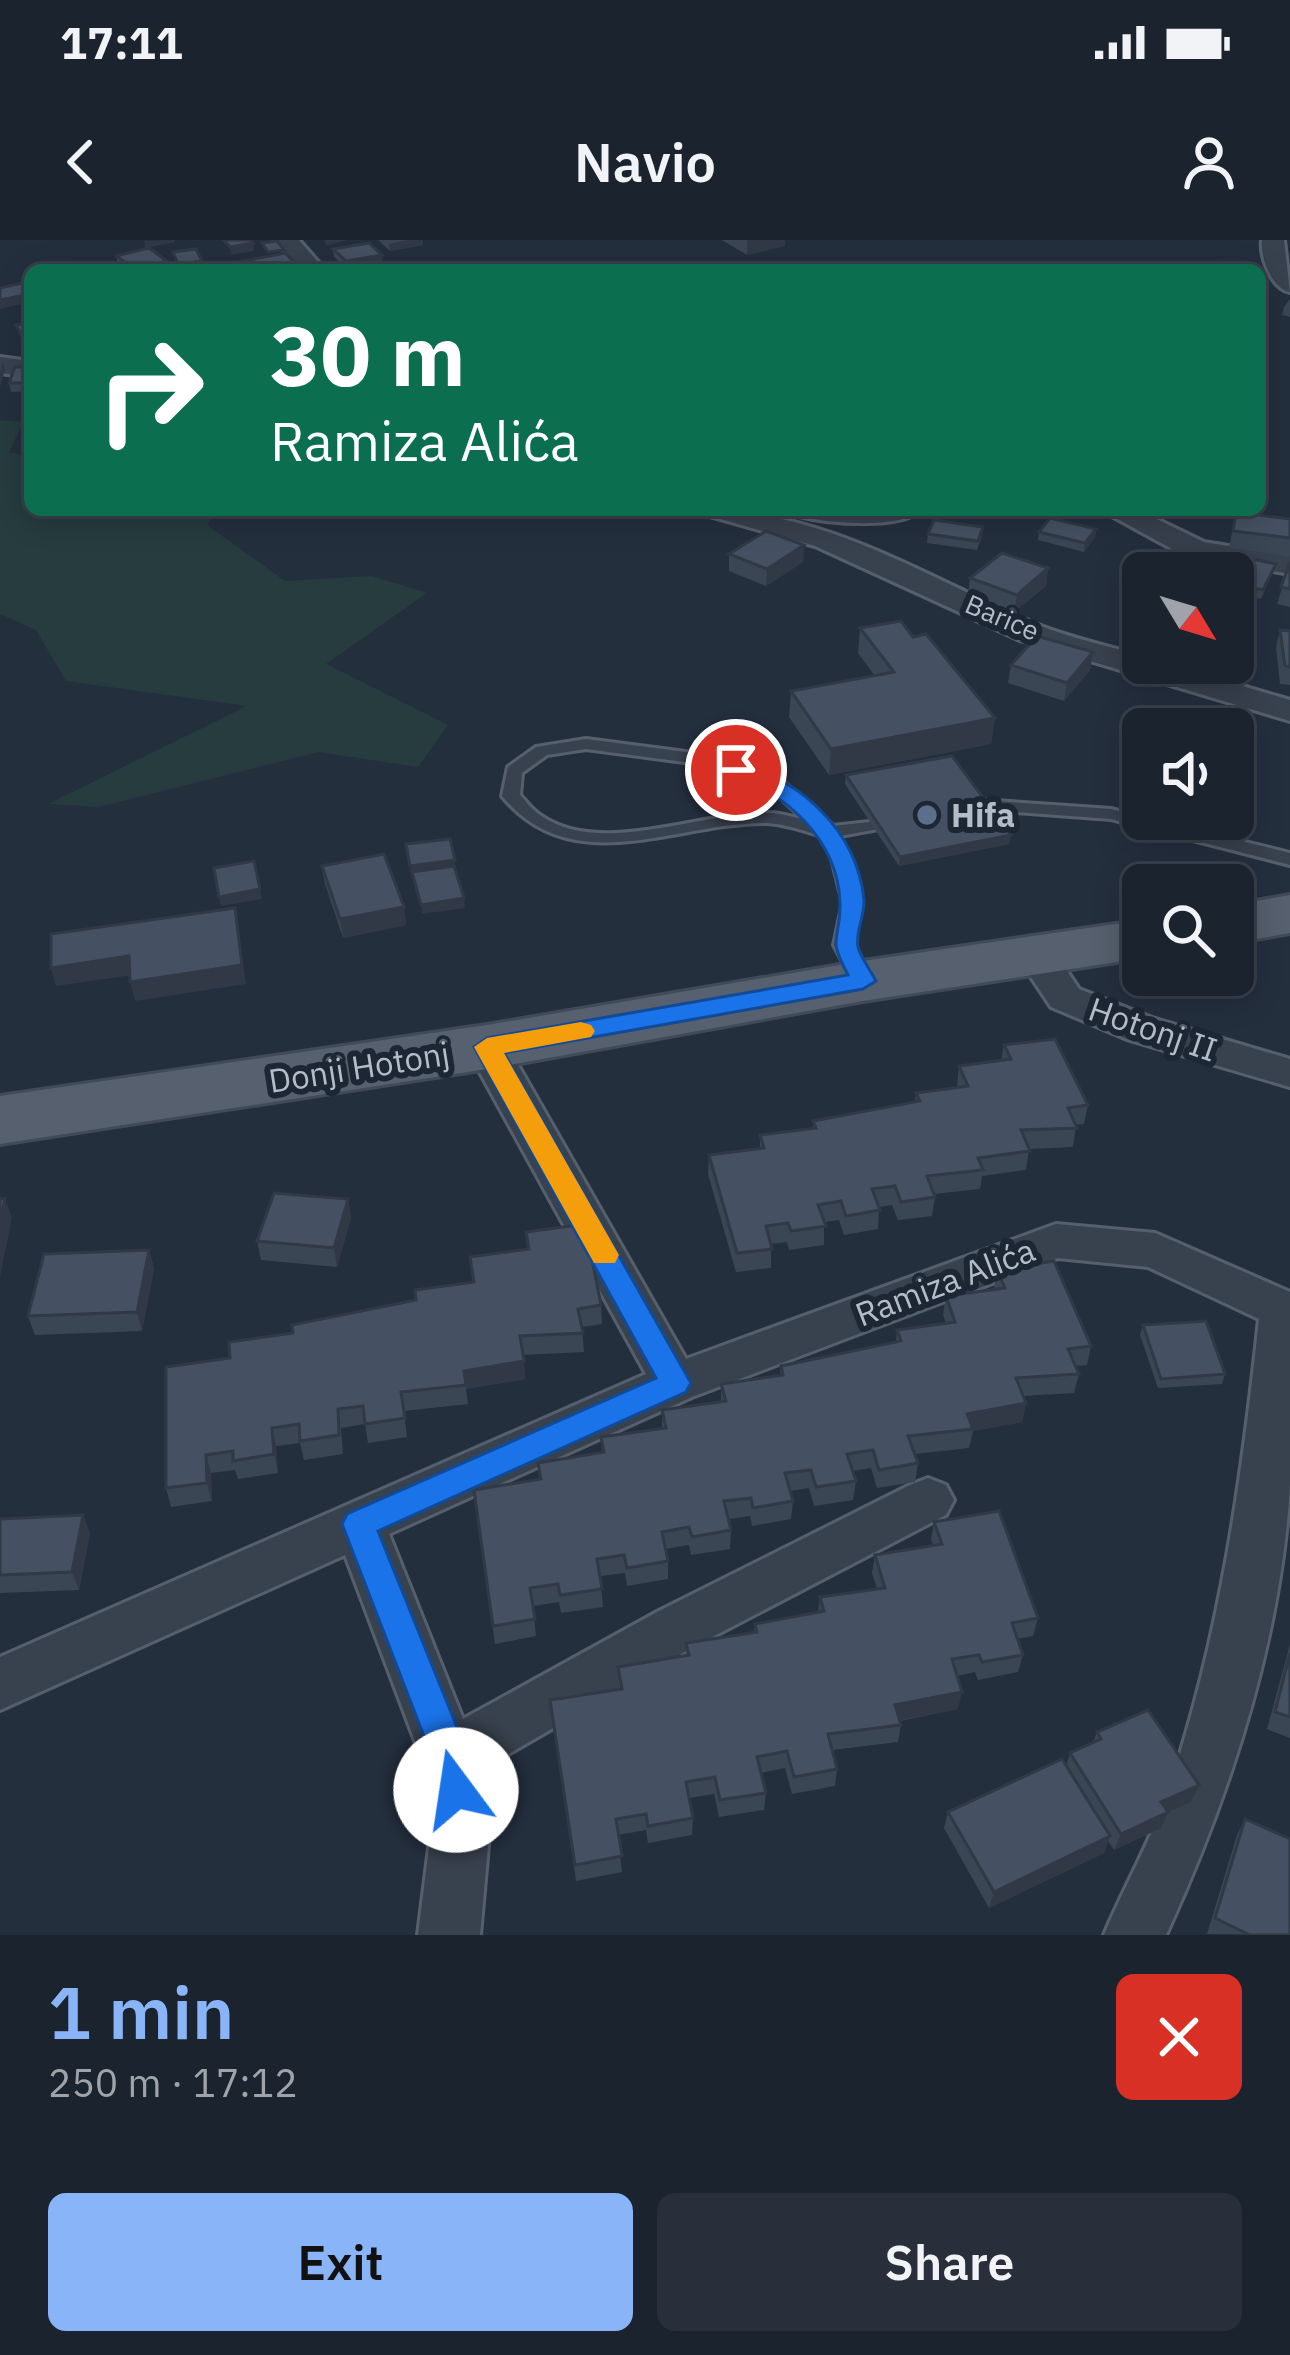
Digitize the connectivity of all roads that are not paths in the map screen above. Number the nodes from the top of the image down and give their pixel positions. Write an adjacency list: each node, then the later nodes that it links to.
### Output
1 (286, 240): 3 (street)
2 (1273, 240): 4 (street)
3 (308, 264)
4 (1288, 285)
5 (741, 516): 8 (street, Barice)
6 (1127, 516): 7 (street)
7 (1290, 566)
8 (1290, 711)
9 (980, 805): 12 (lane)
10 (872, 826): 11 (lane)
11 (829, 832): 11 (lane); 17 (lane)
12 (1290, 860)
13 (1290, 914): 14 (main road)
14 (1254, 920)
15 (1122, 942): 16 (main road, Donji Hotonj)
16 (1037, 956): 17 (main road, Donji Hotonj); 19 (street, Hotonj II)
17 (863, 981): 18 (main road, Donji Hotonj)
18 (487, 1047): 20 (main road, Donji Hotonj); 22 (street)
19 (1290, 1072)
20 (0, 1120)
21 (1287, 1311): 22 (street, Ramiza Alića); 28 (street)
22 (675, 1383): 24 (street, Ramiza Alića)
23 (928, 1500): 26 (street)
24 (358, 1524): 25 (street, Ramiza Alića); 26 (street)
25 (0, 1684)
26 (451, 1757): 27 (street)
27 (449, 1935)
28 (1135, 1935)

